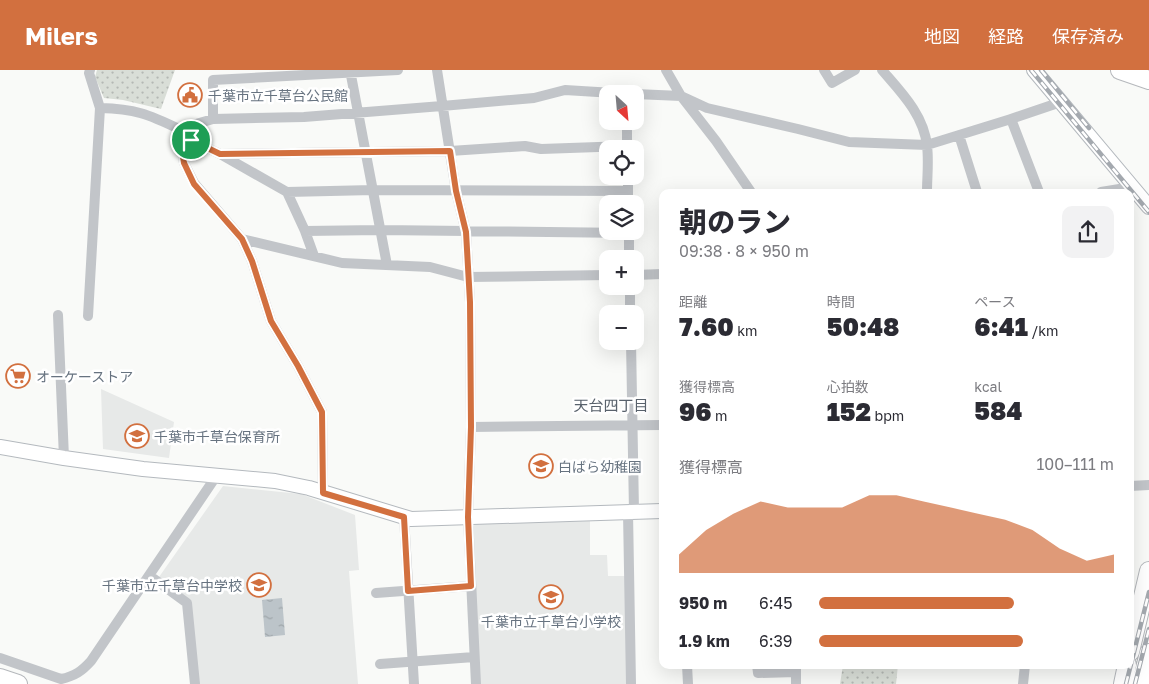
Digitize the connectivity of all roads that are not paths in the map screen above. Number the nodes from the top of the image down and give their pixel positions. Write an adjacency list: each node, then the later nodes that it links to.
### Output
1 (398, 70): 10 (street)
2 (437, 70): 16 (street)
3 (666, 70): 14 (street)
4 (824, 70): 5 (street)
5 (855, 70)
6 (882, 70): 23 (street)
7 (1034, 70): 15 (street)
8 (1120, 70): 11 (highway)
9 (88, 71): 17 (street)
10 (350, 72): 18 (street); 19 (street)
11 (1149, 80)
12 (599, 92): 16 (street)
13 (644, 94): 14 (street)
14 (681, 96): 23 (street); 30 (street)
15 (1061, 102): 20 (street); 29 (street)
16 (442, 106): 18 (street); 26 (street)
17 (100, 108): 21 (street); 53 (street)
18 (358, 112): 19 (street); 25 (street)
19 (213, 119): 21 (street)
20 (1011, 119): 22 (street); 33 (street)
21 (179, 129): 27 (street); 45 (street)
22 (959, 135): 23 (street); 32 (street)
23 (927, 145): 31 (street)
24 (599, 147): 26 (street)
25 (365, 151): 26 (street); 27 (street); 36 (street)
26 (450, 151): 37 (street)
27 (220, 154): 38 (street)
28 (628, 185): 39 (street)
29 (1132, 187): 34 (street)
30 (748, 189)
31 (927, 189)
32 (976, 189)
33 (1039, 189)
34 (1120, 189)
35 (1134, 189): 40 (street)
36 (373, 190): 37 (street); 38 (street); 41 (street)
37 (456, 191): 39 (street); 43 (street)
38 (287, 192): 42 (street)
39 (628, 192)
40 (1149, 207)
41 (380, 230): 42 (street); 43 (street); 47 (street)
42 (306, 231): 46 (street)
43 (466, 232): 44 (street); 51 (street)
44 (599, 232)
45 (242, 239): 46 (street); 63 (street)
46 (314, 256): 47 (street)
47 (387, 265): 51 (street)
48 (659, 274): 50 (street)
49 (599, 275): 51 (street)
50 (644, 275)
51 (468, 277): 57 (street)
52 (58, 316): 59 (street)
53 (88, 316)
54 (631, 350): 55 (street)
55 (632, 425): 56 (street); 57 (street); 65 (street)
56 (659, 425)
57 (471, 427): 67 (street)
58 (0, 447): 59 (street)
59 (64, 458): 60 (street)
60 (217, 475): 63 (street); 69 (street)
61 (1149, 485): 62 (street)
62 (1134, 486)
63 (323, 493): 66 (street)
64 (659, 511): 65 (street)
65 (631, 512): 67 (street); 89 (street)
66 (404, 517): 67 (street); 71 (street)
67 (468, 517): 70 (street)
68 (1149, 571): 73 (highway)
69 (150, 576): 76 (street); 86 (street)
70 (471, 586): 71 (street); 75 (street)
71 (408, 591): 72 (street); 77 (street)
72 (376, 593)
73 (1134, 634)
74 (1149, 653): 93 (highway)
75 (474, 657): 77 (street); 88 (street)
76 (0, 658)
77 (412, 662): 78 (street); 87 (street)
78 (380, 664)
79 (687, 669): 90 (street)
80 (758, 669): 81 (street)
81 (788, 669)
82 (796, 669): 91 (street)
83 (1025, 669): 92 (street)
84 (0, 678): 85 (highway)
85 (18, 684)
86 (195, 684)
87 (414, 684)
88 (476, 684)
89 (631, 684)
90 (688, 684)
91 (796, 684)
92 (1023, 684)
93 (1141, 684)

